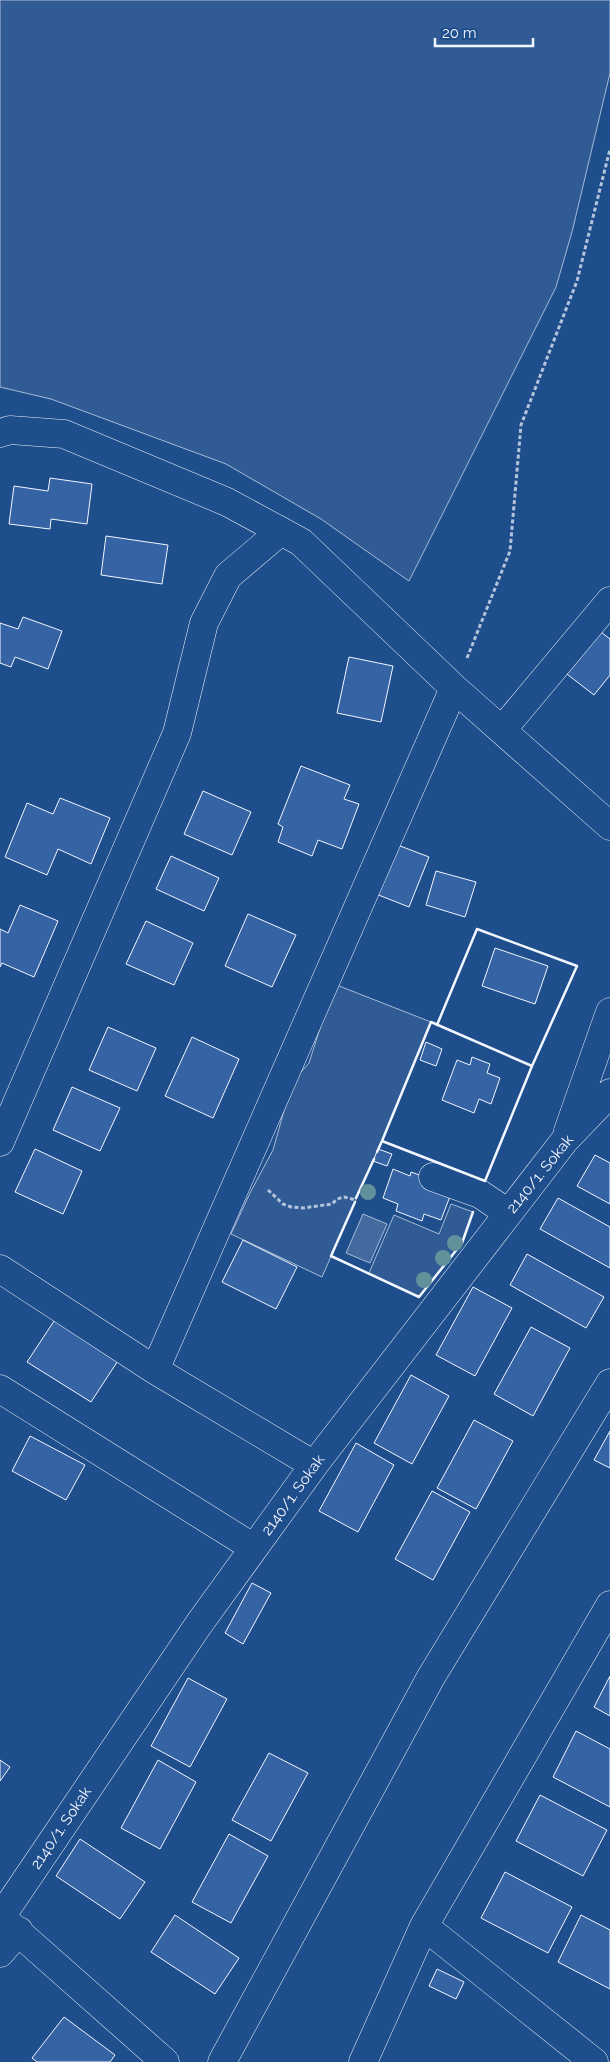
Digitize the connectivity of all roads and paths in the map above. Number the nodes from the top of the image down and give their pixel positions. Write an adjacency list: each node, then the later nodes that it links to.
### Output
1 (610, 149): 5 (path)
2 (0, 433): 3 (street)
3 (281, 531): 5 (street); 11 (street)
4 (610, 601): 6 (street)
5 (454, 688): 6 (street); 12 (street)
6 (502, 730): 7 (street)
7 (610, 826)
8 (610, 1012): 10 (street)
9 (610, 1093): 10 (street, 2140/1. Sokak)
10 (565, 1140): 15 (street, 2140/1. Sokak)
11 (0, 1142)
12 (242, 1172): 14 (path); 17 (street)
13 (433, 1177): 15 (street)
14 (356, 1200)
15 (508, 1213): 20 (street, 2140/1. Sokak)
16 (0, 1269): 17 (street)
17 (155, 1370): 20 (street)
18 (610, 1384): 27 (street)
19 (0, 1389): 21 (street)
20 (314, 1465): 21 (street, 2140/1. Sokak)
21 (254, 1548): 23 (street, 2140/1. Sokak)
22 (610, 1605): 24 (street)
23 (7, 1921): 25 (street, 2140/1. Sokak); 26 (street)
24 (424, 1926): 28 (street); 29 (street)
25 (0, 1953)
26 (165, 2062)
27 (222, 2062)
28 (363, 2062)
29 (594, 2062)

